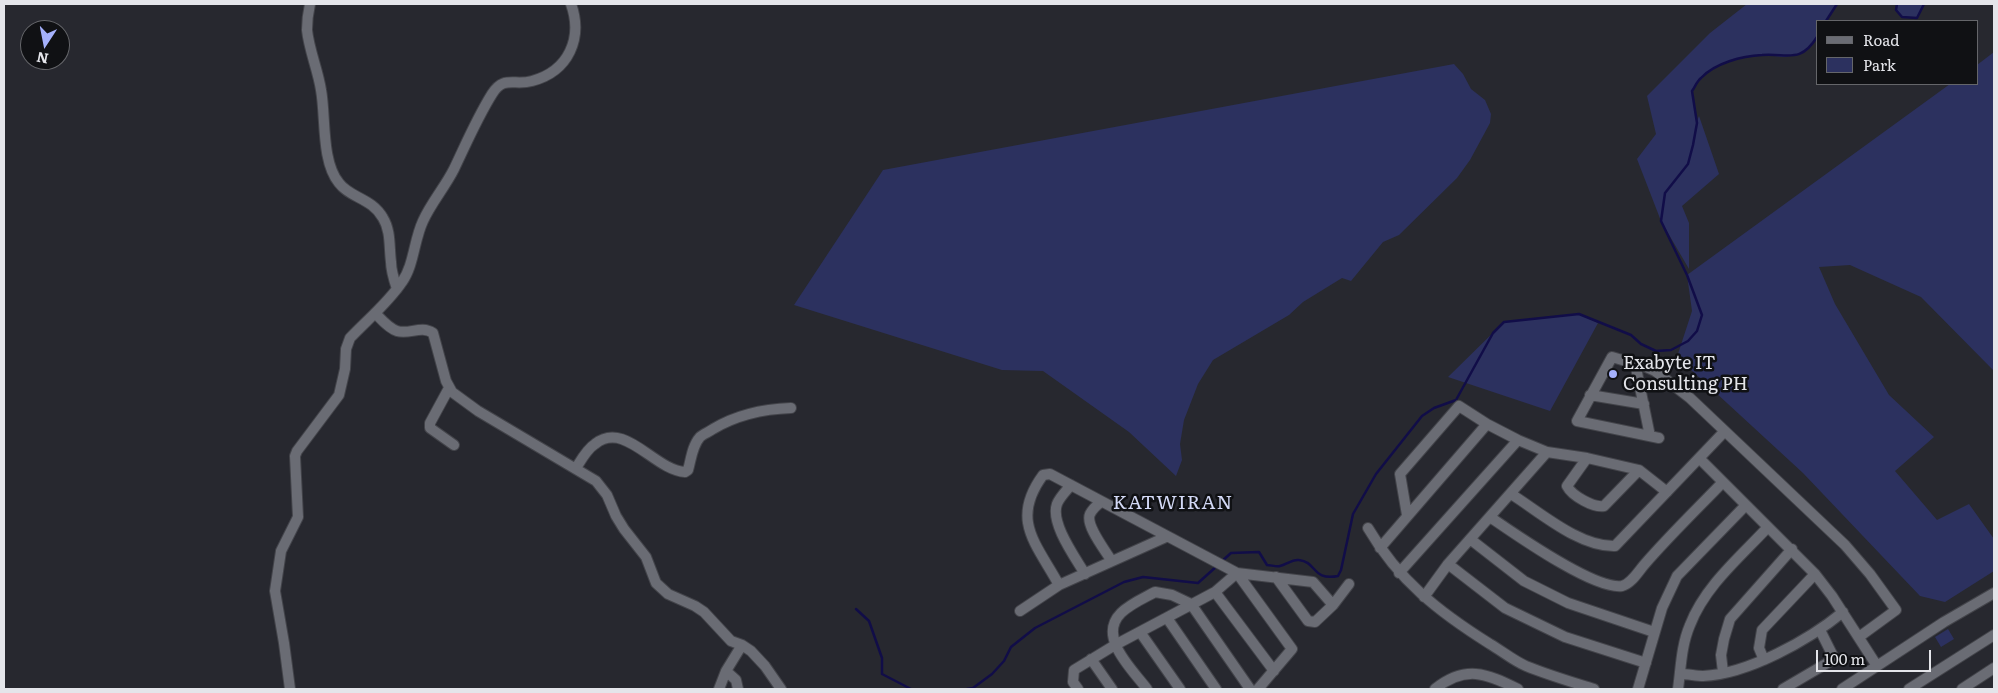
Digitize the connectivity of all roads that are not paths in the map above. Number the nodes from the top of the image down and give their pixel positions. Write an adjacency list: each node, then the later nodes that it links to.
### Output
1 (310, 4): 3 (street)
2 (571, 4): 3 (street)
3 (397, 288): 4 (street)
4 (375, 312): 6 (street); 66 (street)
5 (1635, 364): 7 (street); 8 (street); 11 (street)
6 (449, 388): 13 (street); 17 (street)
7 (1590, 395): 8 (street); 8 (street)
8 (1644, 404)
9 (791, 408): 17 (street)
10 (1487, 424): 12 (street); 25 (street); 25 (street)
11 (1724, 432): 16 (street); 54 (street)
12 (1518, 440): 14 (street); 36 (street)
13 (454, 445)
14 (1547, 452): 15 (street); 22 (street)
15 (1587, 458): 18 (street); 18 (street)
16 (1700, 459): 19 (street); 21 (street)
17 (576, 468): 55 (street)
18 (1639, 470): 21 (street)
19 (1724, 482): 24 (street); 26 (street)
20 (1071, 485): 23 (street); 37 (street); 41 (street)
21 (1667, 492): 22 (street)
22 (1511, 494): 26 (street)
23 (1100, 502): 29 (street); 33 (street)
24 (1746, 505): 27 (street); 52 (street)
25 (1407, 515): 31 (street)
26 (1490, 517): 30 (street)
27 (1768, 527): 32 (street); 65 (street)
28 (1368, 528): 31 (street)
29 (1166, 537): 33 (street); 35 (street)
30 (1470, 540): 34 (street); 52 (street)
31 (1380, 548): 36 (street)
32 (1792, 549): 38 (street); 64 (street)
33 (1111, 560): 37 (street)
34 (1448, 564): 44 (street); 59 (street)
35 (1237, 573): 39 (street); 42 (street); 63 (street)
36 (1399, 573): 44 (street)
37 (1084, 574): 41 (street)
38 (1815, 574): 48 (street); 58 (street)
39 (1276, 577): 46 (street); 46 (street)
40 (1349, 584): 46 (street)
41 (1059, 585): 47 (street)
42 (1215, 592): 45 (street); 63 (street)
43 (1994, 593): 60 (street)
44 (1424, 596): 79 (street)
45 (1191, 604): 49 (street); 56 (street); 75 (street)
46 (1333, 605)
47 (1020, 611)
48 (1843, 612): 50 (street); 54 (street)
49 (1166, 618): 51 (street); 74 (street)
50 (1820, 630): 58 (street); 82 (street)
51 (1140, 632): 56 (street); 73 (street)
52 (1654, 632): 59 (street)
53 (1994, 634): 84 (street)
54 (1859, 637): 60 (street)
55 (742, 645): 62 (street); 69 (street)
56 (1115, 646): 57 (street); 72 (street)
57 (1091, 659): 70 (street); 71 (street)
58 (1764, 660): 64 (street)
59 (1646, 663): 80 (street)
60 (1877, 666): 83 (street)
61 (1994, 668): 85 (street)
62 (726, 670): 67 (street); 68 (street)
63 (1274, 671): 76 (street)
64 (1723, 672): 65 (street)
65 (1680, 674): 81 (street)
66 (290, 689)
67 (719, 689)
68 (738, 689)
69 (781, 689)
70 (1078, 689)
71 (1112, 689)
72 (1147, 689)
73 (1180, 689)
74 (1216, 689)
75 (1250, 689)
76 (1258, 689)
77 (1435, 689): 78 (street)
78 (1518, 689)
79 (1594, 689)
80 (1638, 689)
81 (1678, 689)
82 (1783, 689)
83 (1842, 689)
84 (1909, 689)
85 (1962, 689)

